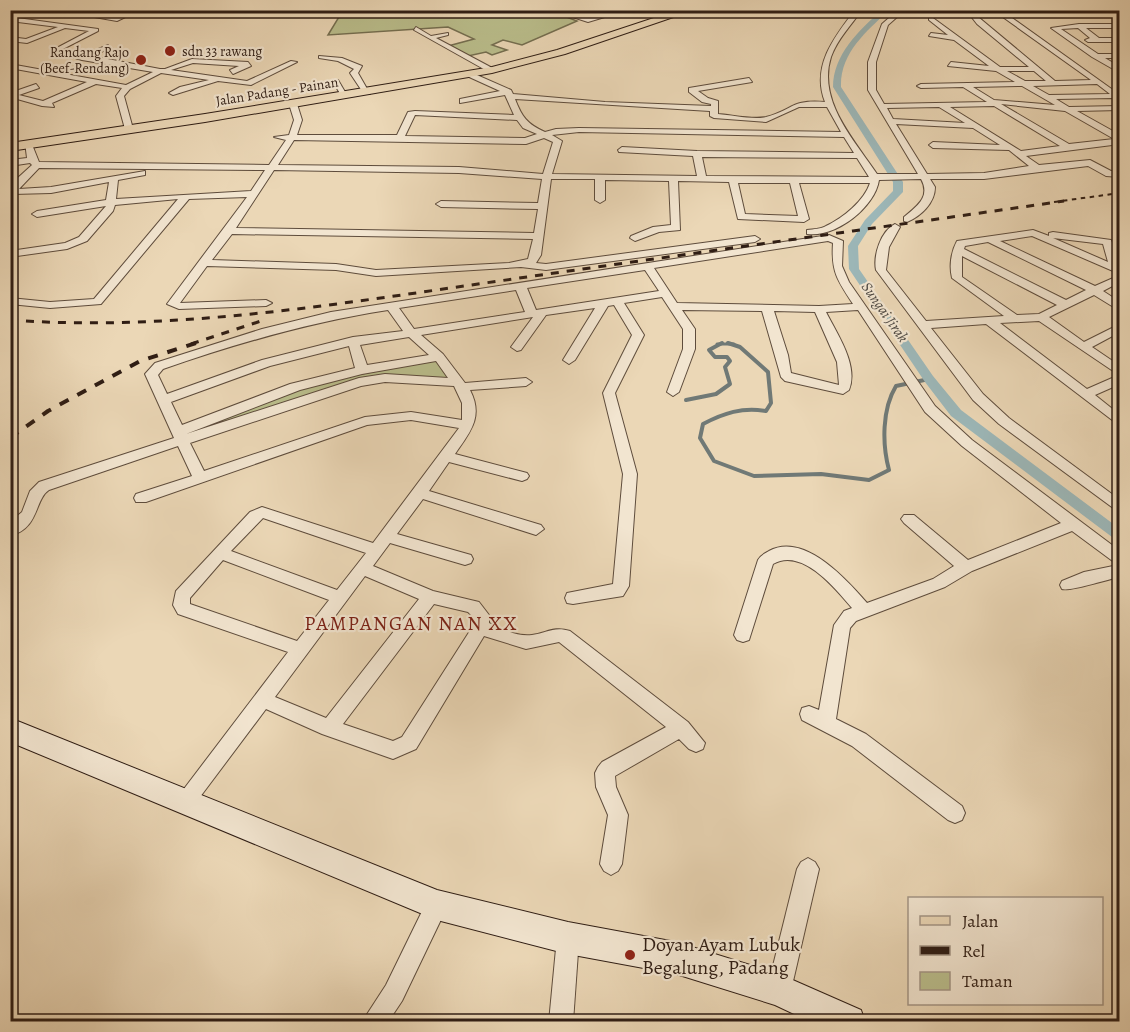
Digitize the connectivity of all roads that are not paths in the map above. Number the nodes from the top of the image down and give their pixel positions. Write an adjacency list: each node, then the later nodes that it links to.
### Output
1 (111, 10): 14 (street)
2 (137, 10): 14 (street)
3 (554, 10): 4 (street)
4 (624, 10)
5 (859, 10): 80 (street)
6 (902, 10): 81 (street)
7 (950, 10): 13 (street)
8 (71, 11): 14 (street); 17 (street)
9 (686, 11): 51 (main road, Jalan Padang - Painan)
10 (1086, 11): 11 (street); 12 (street)
11 (1119, 12)
12 (1003, 13): 13 (street); 31 (street)
13 (972, 14): 34 (street)
14 (96, 16)
15 (10, 19): 17 (street)
16 (931, 19): 26 (street)
17 (41, 23): 18 (street)
18 (65, 26): 30 (street); 44 (street)
19 (1079, 26): 20 (street); 27 (street); 28 (street)
20 (1119, 26)
21 (416, 29): 24 (street)
22 (446, 34): 24 (street)
23 (931, 35): 26 (street)
24 (430, 38): 51 (street)
25 (10, 39): 30 (street)
26 (958, 39): 37 (street); 48 (street)
27 (1073, 40): 28 (street); 41 (street)
28 (1097, 40): 29 (street)
29 (1119, 40)
30 (27, 41): 35 (street)
31 (1040, 42): 33 (street); 38 (street)
32 (1018, 43): 34 (street)
33 (1029, 43)
34 (1006, 44): 49 (street)
35 (10, 47)
36 (108, 47): 44 (street)
37 (941, 48)
38 (1062, 56): 39 (street); 62 (street)
39 (1073, 56)
40 (1085, 56): 41 (street)
41 (1097, 56): 42 (street); 50 (street)
42 (1119, 56)
43 (321, 57): 69 (street)
44 (82, 58): 52 (street)
45 (293, 62): 57 (street)
46 (951, 64): 48 (street)
47 (10, 66): 60 (street)
48 (998, 69): 49 (street); 63 (street)
49 (1036, 69): 64 (street)
50 (1118, 69)
51 (492, 70): 54 (main road, Jalan Padang - Painan)
52 (160, 71): 53 (street); 55 (street); 56 (street)
53 (233, 72): 55 (street); 57 (street)
54 (470, 74): 69 (main road, Jalan Padang - Painan); 70 (street)
55 (197, 76): 58 (street)
56 (146, 77): 58 (street); 68 (street)
57 (262, 78): 58 (street)
58 (216, 80)
59 (749, 80): 85 (street)
60 (95, 82): 68 (street); 77 (street)
61 (335, 82): 72 (street)
62 (1098, 82): 64 (street); 74 (street)
63 (1023, 84): 64 (street); 65 (street); 73 (street)
64 (1054, 84)
65 (964, 85): 67 (street); 76 (street)
66 (36, 86): 71 (street)
67 (921, 86)
68 (127, 87): 89 (street)
69 (367, 92): 72 (main road, Jalan Padang - Painan)
70 (509, 94): 75 (street); 85 (street); 86 (street)
71 (11, 95): 77 (street)
72 (345, 95): 78 (main road, Jalan Padang - Painan)
73 (1049, 97): 74 (street); 83 (street)
74 (1118, 98)
75 (464, 101)
76 (995, 103): 79 (street); 83 (street); 100 (street)
77 (42, 104): 82 (street)
78 (293, 104): 89 (main road, Jalan Padang - Painan); 94 (street)
79 (941, 105): 81 (street); 88 (street)
80 (830, 106): 85 (street); 92 (street)
81 (880, 106): 87 (street)
82 (63, 107)
83 (1069, 108): 84 (street); 96 (street)
84 (1119, 108)
85 (714, 109)
86 (516, 112): 91 (street); 95 (street)
87 (890, 122): 88 (street); 114 (street)
88 (975, 126): 101 (street)
89 (129, 129): 97 (main road, Jalan Padang - Painan)
90 (624, 130): 91 (street); 92 (street); 107 (street)
91 (547, 134): 95 (street); 112 (street)
92 (847, 135): 116 (street)
93 (278, 137): 94 (street)
94 (292, 137): 95 (street); 108 (street)
95 (400, 138)
96 (1119, 140): 100 (street)
97 (28, 144): 99 (main road, Jalan Padang - Painan); 105 (street)
98 (933, 145): 101 (street)
99 (10, 147)
100 (1068, 147): 103 (street)
101 (1011, 148): 103 (street)
102 (698, 154): 104 (street); 107 (street); 118 (street)
103 (1020, 154): 109 (street)
104 (855, 156)
105 (34, 162): 106 (street); 110 (street); 121 (street)
106 (10, 163)
107 (619, 164): 113 (street); 115 (street)
108 (272, 168): 110 (street); 112 (street); 122 (street)
109 (1037, 168): 111 (street); 114 (street)
110 (168, 169): 117 (street)
111 (1119, 174)
112 (546, 176): 113 (street); 127 (street)
113 (600, 177): 124 (street)
114 (921, 177): 116 (street); 129 (street)
115 (673, 178): 118 (street); 135 (street)
116 (876, 178): 120 (street); 144 (street)
117 (114, 179): 121 (street); 125 (street)
118 (702, 180): 119 (street)
119 (733, 181): 120 (street); 120 (street)
120 (794, 182)
121 (12, 188)
122 (254, 194): 123 (street); 132 (street)
123 (186, 196): 125 (street); 152 (street)
124 (600, 200)
125 (112, 202): 128 (street); 139 (street)
126 (441, 204): 127 (street)
127 (542, 206): 134 (street)
128 (37, 214)
129 (907, 219)
130 (1019, 224): 133 (street)
131 (895, 227): 167 (street)
132 (229, 231): 134 (street); 143 (street)
133 (1041, 234): 136 (street); 138 (street); 147 (street)
134 (537, 236): 144 (street)
135 (635, 238)
136 (987, 238): 140 (street); 150 (street)
137 (1119, 239): 138 (street)
138 (1107, 242): 147 (street)
139 (74, 244): 141 (street); 142 (street)
140 (958, 250): 157 (street); 165 (street)
141 (10, 254)
142 (66, 260)
143 (202, 263): 146 (street); 154 (street)
144 (523, 264): 146 (street)
145 (647, 265): 148 (street); 151 (street); 159 (street)
146 (478, 267): 149 (street)
147 (1118, 273): 150 (street)
148 (520, 285): 149 (street); 163 (street)
149 (489, 289): 155 (street)
150 (1096, 291): 157 (street); 161 (street)
151 (667, 293): 153 (street); 158 (street)
152 (10, 301)
153 (617, 302): 156 (street); 207 (street)
154 (267, 303)
155 (390, 304): 169 (street); 182 (street)
156 (603, 304): 163 (street); 174 (street)
157 (1067, 305): 164 (street)
158 (675, 306): 160 (street); 180 (street)
159 (859, 307): 162 (street); 193 (street)
160 (767, 308): 162 (street); 162 (street)
161 (1119, 308)
162 (819, 309)
163 (537, 312): 169 (street); 171 (street)
164 (1041, 317): 165 (street); 172 (street)
165 (1014, 318): 166 (street)
166 (988, 320): 167 (street); 181 (street)
167 (922, 325): 191 (street)
168 (1119, 327): 172 (street)
169 (410, 332): 170 (street); 173 (street)
170 (353, 341): 175 (street); 182 (street)
171 (517, 347)
172 (1083, 347): 176 (street)
173 (439, 357): 175 (street); 179 (street)
174 (569, 360)
175 (362, 370): 185 (street)
176 (1119, 372)
177 (1119, 379): 181 (street)
178 (526, 382): 179 (street)
179 (460, 385): 184 (street); 185 (street)
180 (672, 392)
181 (1086, 394): 183 (street)
182 (164, 400): 185 (street)
183 (1119, 422)
184 (468, 425): 186 (street); 188 (street)
185 (182, 435): 188 (street); 195 (street)
186 (446, 456): 187 (street); 189 (street)
187 (522, 476)
188 (200, 478): 190 (street)
189 (420, 493): 194 (street); 196 (street)
190 (141, 498)
191 (1116, 502)
192 (909, 519): 201 (street)
193 (1074, 524): 200 (street); 201 (street)
194 (536, 529)
195 (10, 531)
196 (386, 536): 197 (street); 199 (street)
197 (375, 550): 198 (street); 202 (street)
198 (220, 553): 205 (street); 211 (street)
199 (465, 559)
200 (1119, 560)
201 (966, 567): 208 (street)
202 (362, 568): 205 (street); 206 (street)
203 (1119, 570): 204 (street)
204 (1068, 585)
205 (339, 597): 211 (street)
206 (430, 597): 209 (street); 213 (street)
207 (573, 598)
208 (863, 610): 210 (street); 218 (street)
209 (481, 627): 213 (street); 214 (street)
210 (743, 635)
211 (300, 649): 212 (street)
212 (263, 700): 213 (street); 217 (street)
213 (329, 728)
214 (681, 728): 216 (street); 219 (street)
215 (10, 730): 217 (main road)
216 (696, 743)
217 (184, 802): 221 (main road)
218 (955, 813)
219 (611, 864)
220 (808, 869): 223 (street)
221 (437, 905): 222 (main road); 224 (street)
222 (568, 938): 223 (main road); 225 (street)
223 (779, 990): 226 (main road)
224 (374, 1022)
225 (561, 1022)
226 (849, 1022)

